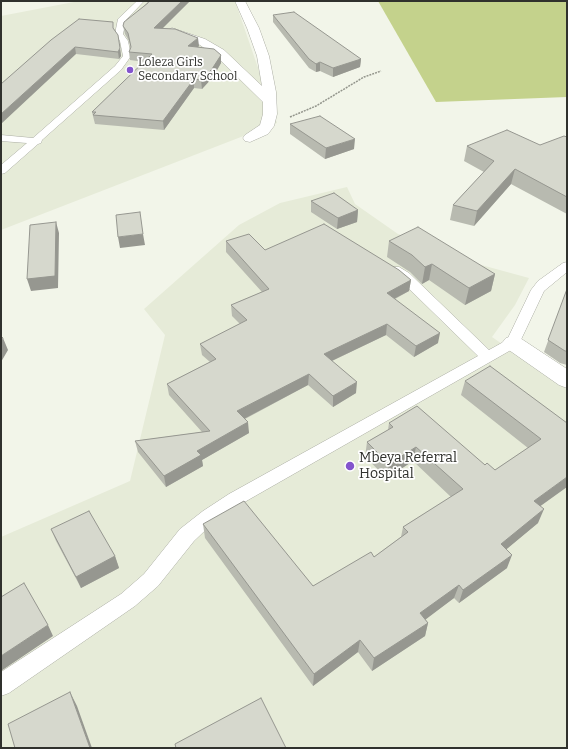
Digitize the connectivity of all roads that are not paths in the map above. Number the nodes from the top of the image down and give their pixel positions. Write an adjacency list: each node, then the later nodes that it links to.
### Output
1 (141, 1): 7 (lane)
2 (240, 1): 4 (street)
3 (172, 31): 4 (street)
4 (270, 101): 6 (street)
5 (1, 138): 7 (lane)
6 (250, 138)
7 (37, 141): 8 (lane)
8 (1, 171)
9 (383, 262): 12 (lane)
10 (567, 266): 11 (lane)
11 (514, 343): 12 (lane); 13 (street)
12 (488, 357): 14 (lane)
13 (567, 380)
14 (1, 685)

